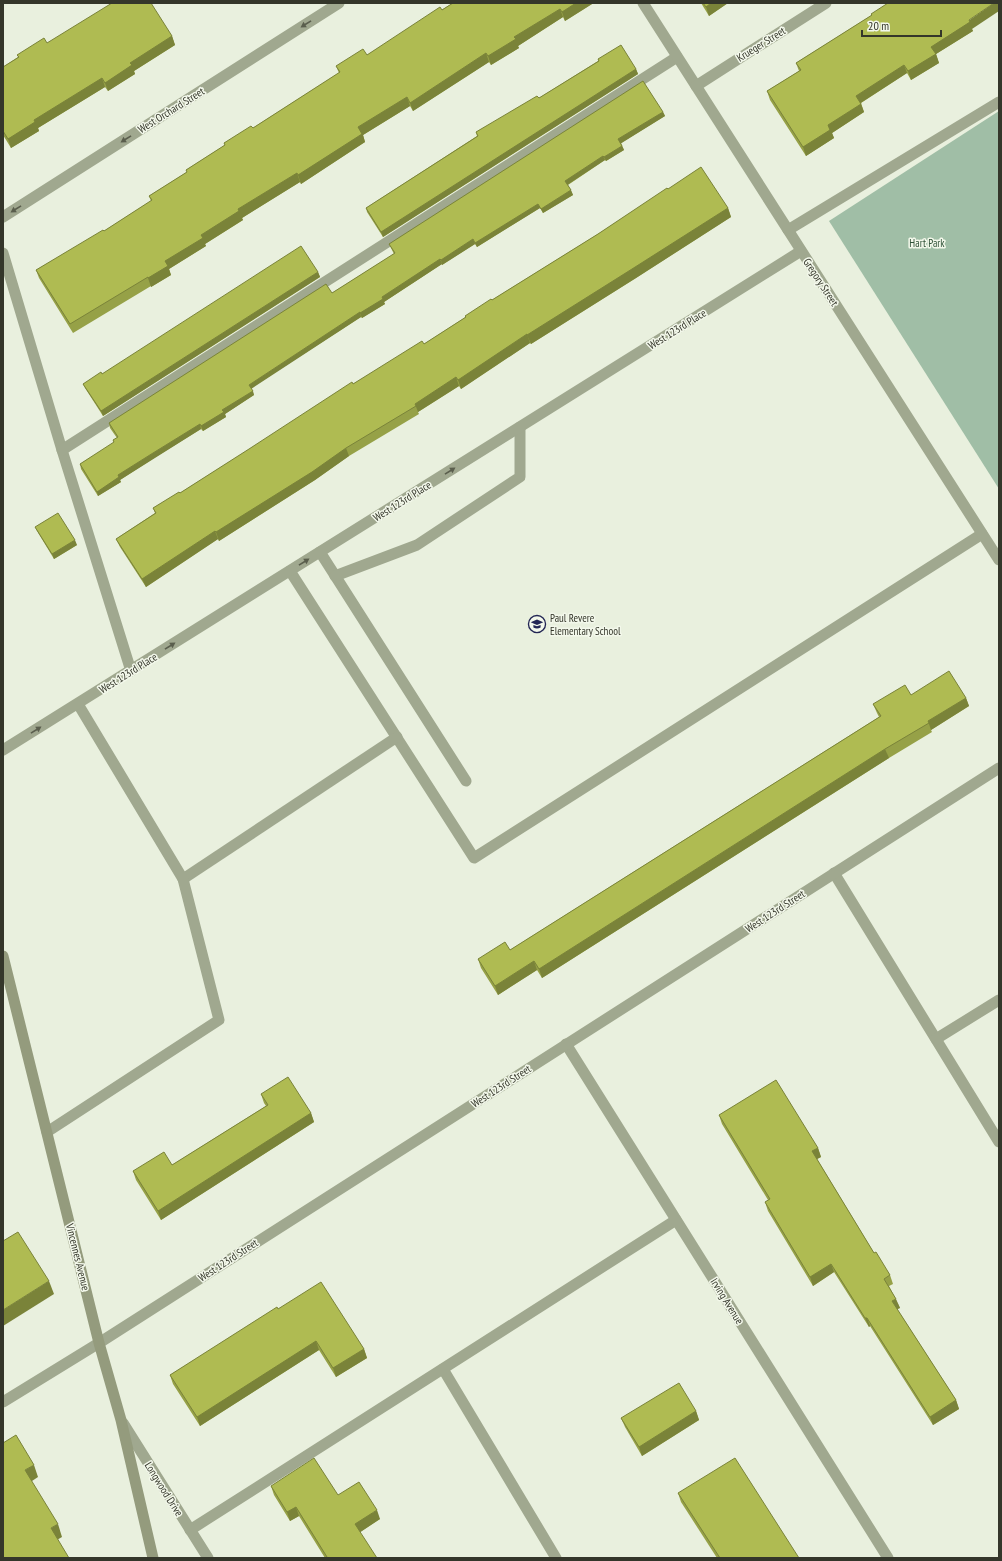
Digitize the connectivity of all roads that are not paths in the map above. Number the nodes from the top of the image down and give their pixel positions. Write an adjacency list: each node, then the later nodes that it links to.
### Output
1 (339, 3): 7 (street, West Orchard Street, one-way to 7)
2 (643, 3): 4 (street, Gregory Street)
3 (826, 3): 5 (street, Krueger Street)
4 (677, 57): 5 (street, Gregory Street); 12 (street)
5 (696, 86): 8 (street, Gregory Street)
6 (999, 102): 8 (street)
7 (3, 217)
8 (788, 230): 9 (street, Gregory Street)
9 (801, 251): 11 (street, West 123rd Place); 13 (street, Gregory Street)
10 (3, 253): 12 (street)
11 (520, 427): 14 (street, West 123rd Place, one-way to 11); 17 (street)
12 (62, 450): 18 (street)
13 (982, 534): 15 (street, Gregory Street); 20 (street)
14 (320, 552): 16 (street, West 123rd Place, one-way to 14); 17 (street)
15 (999, 560)
16 (290, 571): 18 (street, West 123rd Place, one-way to 16); 20 (street)
17 (335, 576): 23 (street)
18 (131, 670): 19 (street, West 123rd Place)
19 (78, 704): 21 (street, West 123rd Place, one-way to 19); 25 (street)
20 (397, 737): 25 (street)
21 (3, 750)
22 (999, 768): 24 (street, West 123rd Street)
23 (466, 781)
24 (834, 873): 28 (street); 29 (street, West 123rd Street)
25 (183, 879): 30 (street)
26 (3, 956): 30 (main road, Vincennes Avenue)
27 (999, 1000): 28 (street)
28 (936, 1040): 31 (street)
29 (566, 1044): 32 (street, Irving Avenue); 33 (street, West 123rd Street)
30 (48, 1132): 33 (main road, Vincennes Avenue)
31 (999, 1142)
32 (676, 1220): 34 (street); 41 (street, Irving Avenue)
33 (99, 1343): 35 (street, West 123rd Street); 36 (main road, Vincennes Avenue)
34 (443, 1369): 37 (street); 40 (street)
35 (3, 1402)
36 (121, 1420): 37 (street, Longwood Drive); 38 (main road, Vincennes Avenue)
37 (190, 1530): 39 (street, Longwood Drive)
38 (153, 1558)
39 (208, 1558)
40 (556, 1558)
41 (888, 1558)

